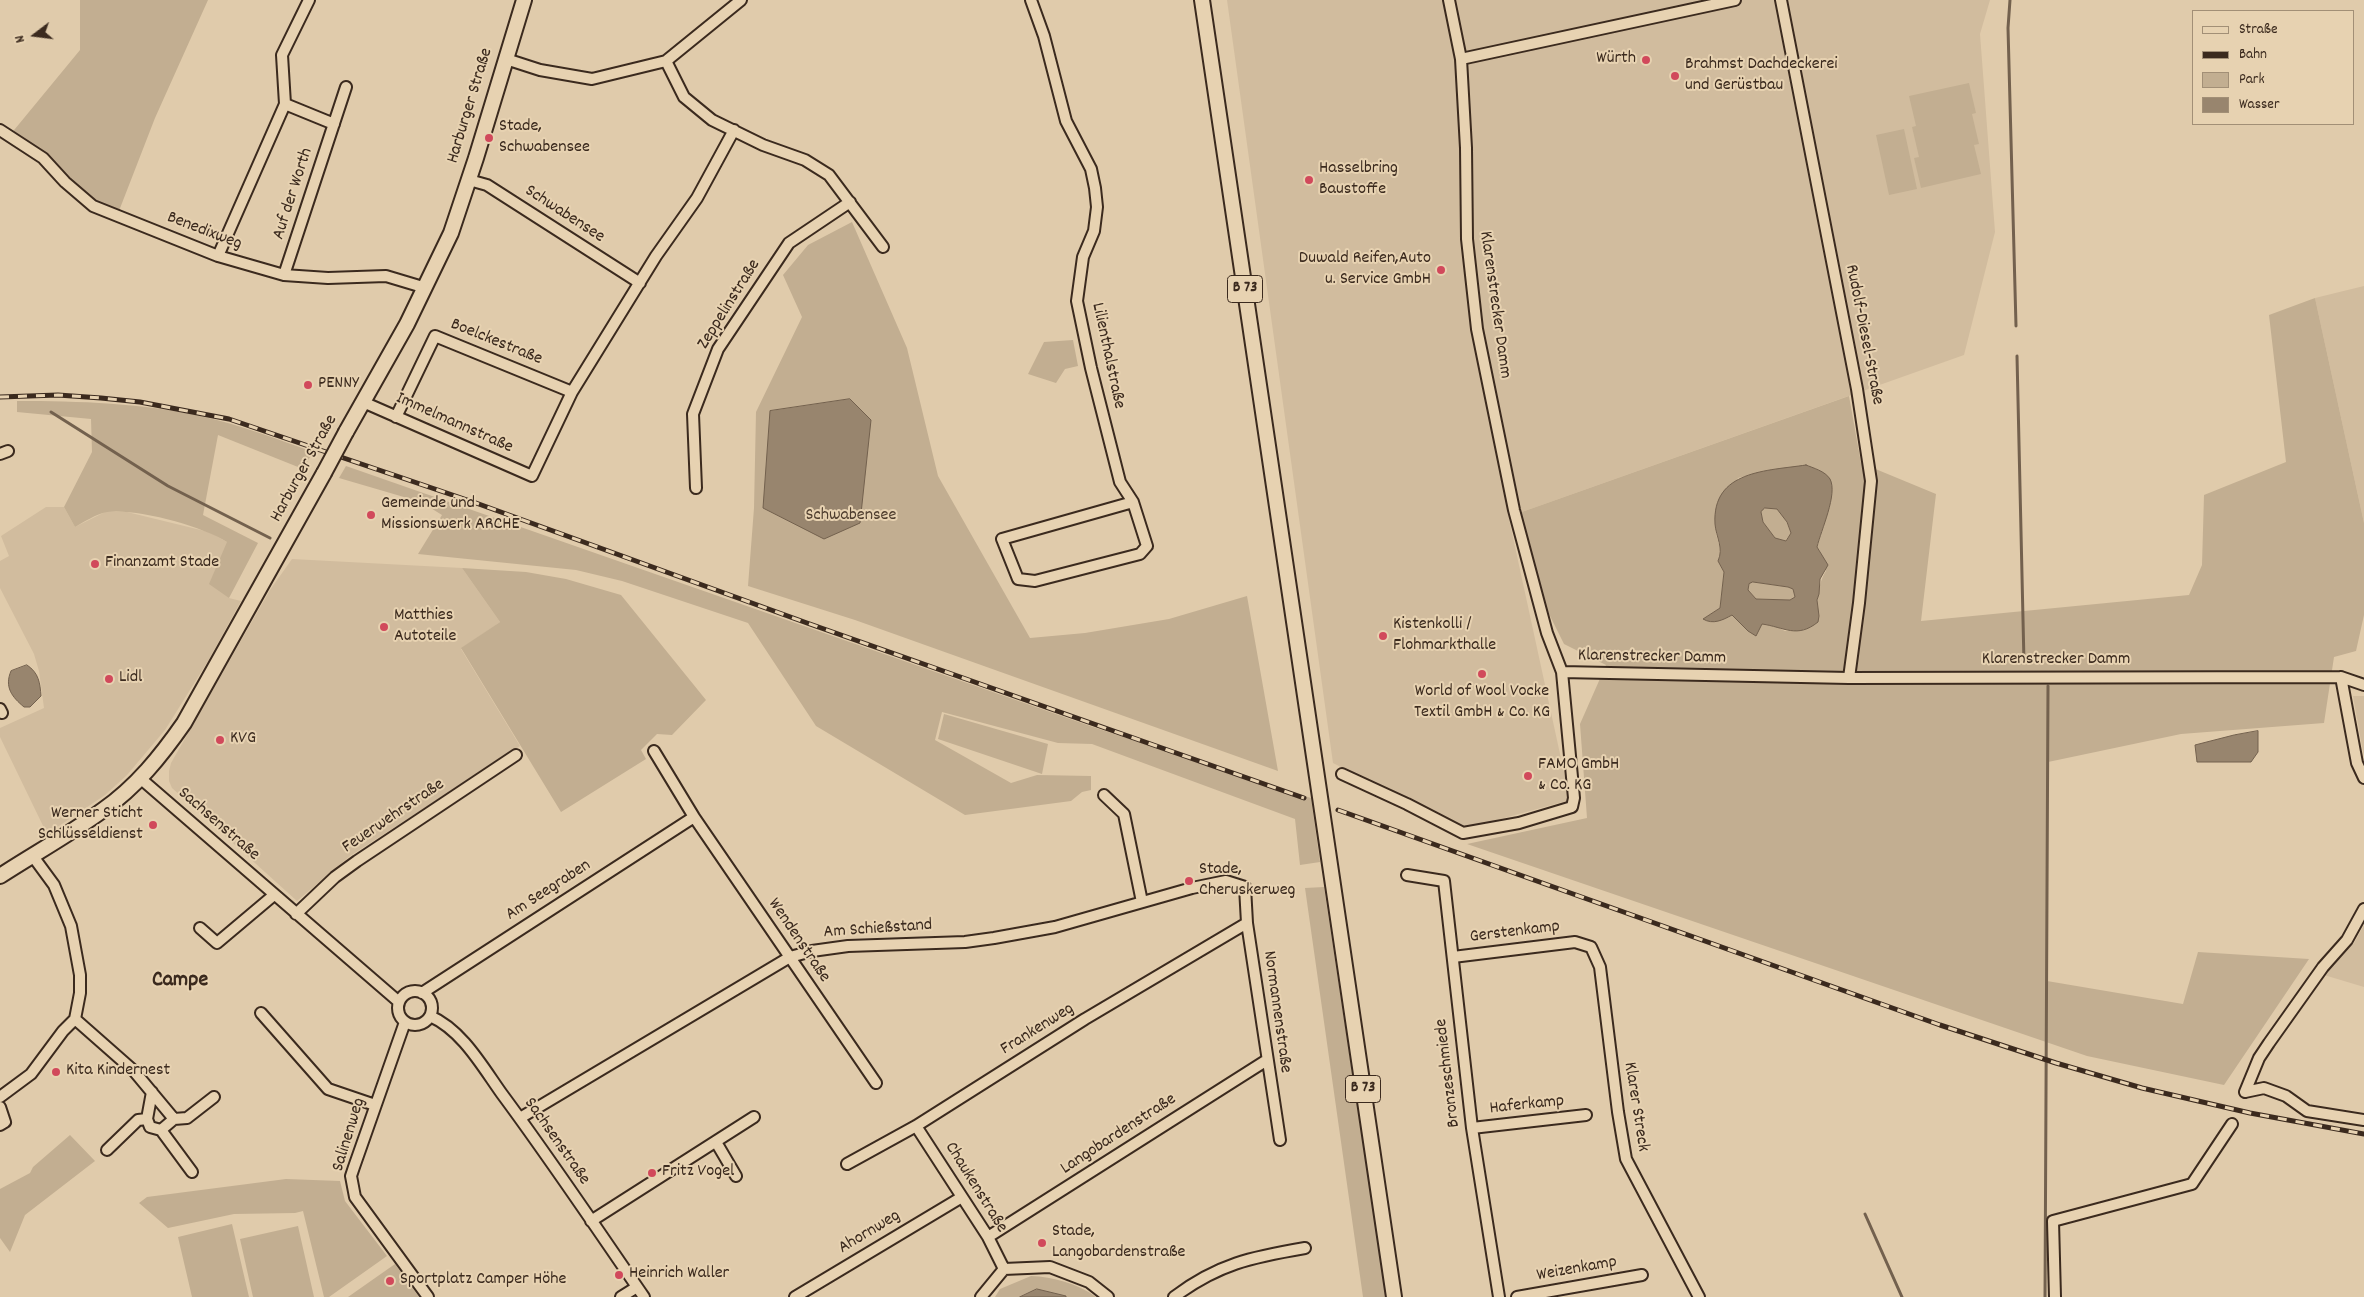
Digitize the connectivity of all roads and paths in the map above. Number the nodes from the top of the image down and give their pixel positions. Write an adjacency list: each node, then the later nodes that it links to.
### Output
1 (309, 0): 13 (street)
2 (524, 0): 9 (main road, Harburger Straße)
3 (741, 0): 11 (street)
4 (1031, 0): 28 (street, Lilienthalstraße)
5 (1202, 0): 97 (main road, B 73)
6 (1449, 0): 10 (street, Klarenstrecker Damm)
7 (1735, 0): 10 (street)
8 (1781, 0): 31 (street, Rudolf-Diesel-Straße)
9 (506, 58): 11 (street); 17 (main road, Harburger Straße)
10 (1461, 59): 29 (street, Klarenstrecker Damm)
11 (666, 61): 16 (street)
12 (346, 87): 14 (street, Auf der Worth)
13 (285, 104): 14 (street); 20 (street)
14 (334, 124): 21 (street, Auf der Worth)
15 (0, 130): 20 (street, Benedixweg)
16 (734, 130): 18 (street); 22 (street)
17 (468, 180): 22 (street, Schwabensee); 23 (main road, Harburger Straße)
18 (850, 202): 19 (street); 27 (street, Zeppelinstraße)
19 (882, 247)
20 (218, 256): 21 (street, Benedixweg)
21 (284, 275): 23 (street, Benedixweg)
22 (640, 283): 24 (street)
23 (426, 288): 25 (main road, Harburger Straße)
24 (572, 392): 26 (street, Boelckestraße); 26 (street, Immelmannstraße)
25 (364, 402): 26 (street, Immelmannstraße); 36 (main road, Harburger Straße, bridge)
26 (396, 417)
27 (696, 488)
28 (1133, 502): 28 (street, Lilienthalstraße)
29 (1562, 672): 31 (street, Klarenstrecker Damm); 35 (street)
30 (2341, 677): 31 (street, Klarenstrecker Damm); 32 (street, Klarenstrecker Damm); 37 (street)
31 (1848, 678)
32 (2364, 685)
33 (654, 752): 39 (street, Wendenstraße)
34 (516, 755): 47 (street, Feuerwehrstraße)
35 (1342, 774)
36 (140, 778): 40 (main road, Harburger Straße); 44 (street, Sachsenstraße)
37 (2364, 778)
38 (1104, 795): 45 (street)
39 (694, 817): 52 (street, Wendenstraße); 53 (street, Am Seegraben)
40 (32, 855): 42 (main road, Harburger Straße); 57 (street)
41 (1407, 875): 51 (street, Bronzeschmiede)
42 (0, 876)
43 (1245, 887): 45 (street, Am Schießstand); 48 (street, Normannenstraße)
44 (274, 895): 47 (street, Sachsenstraße); 49 (street)
45 (1142, 902): 52 (street, Am Schießstand)
46 (2364, 909): 71 (street)
47 (296, 914): 54 (street, Sachsenstraße)
48 (1247, 922): 59 (street, Normannenstraße); 74 (street, Frankenweg)
49 (200, 928)
50 (1581, 942): 51 (street, Gerstenkamp); 100 (street, Klarer Streck)
51 (1452, 957): 75 (street, Bronzeschmiede)
52 (790, 958): 60 (street, Wendenstraße); 68 (street, Am Schießstand)
53 (422, 993): 54 (street); 56 (street)
54 (399, 1002): 58 (street)
55 (261, 1012): 64 (street)
56 (430, 1016): 58 (street); 68 (street, Sachsenstraße)
57 (75, 1019): 61 (street); 62 (street)
58 (405, 1022): 64 (street, Salinenweg)
59 (1267, 1060): 77 (street, Normannenstraße); 85 (street, Langobardenstraße)
60 (876, 1083)
61 (152, 1092): 69 (street); 70 (street)
62 (0, 1097)
63 (214, 1097): 70 (street)
64 (375, 1105): 90 (street, Salinenweg)
65 (0, 1106): 73 (street)
66 (1586, 1115): 75 (street, Haferkamp)
67 (754, 1117): 78 (street)
68 (520, 1118): 84 (street, Sachsenstraße)
69 (147, 1119): 76 (street); 79 (street)
70 (174, 1119): 76 (street)
71 (2364, 1120)
72 (2232, 1124): 101 (street)
73 (0, 1125)
74 (916, 1126): 80 (street, Frankenweg); 83 (street, Chaukenstraße)
75 (1472, 1128): 98 (street, Bronzeschmiede)
76 (161, 1130): 81 (street)
77 (1280, 1140)
78 (716, 1142): 82 (street); 84 (street)
79 (107, 1150)
80 (847, 1164)
81 (192, 1172)
82 (736, 1176)
83 (962, 1197): 85 (street, Chaukenstraße); 93 (street, Ahornweg)
84 (590, 1221): 89 (street, Sachsenstraße)
85 (988, 1237): 87 (street, Chaukenstraße)
86 (1305, 1248): 96 (street)
87 (1004, 1269): 94 (street); 95 (street)
88 (1642, 1274): 99 (street, Weizenkamp)
89 (637, 1287): 91 (street); 92 (street, Sachsenstraße)
90 (428, 1297)
91 (621, 1297)
92 (644, 1297)
93 (795, 1297)
94 (981, 1297)
95 (1108, 1297)
96 (1174, 1297)
97 (1394, 1297)
98 (1499, 1297)
99 (1517, 1297)
100 (1699, 1297)
101 (2055, 1297)

